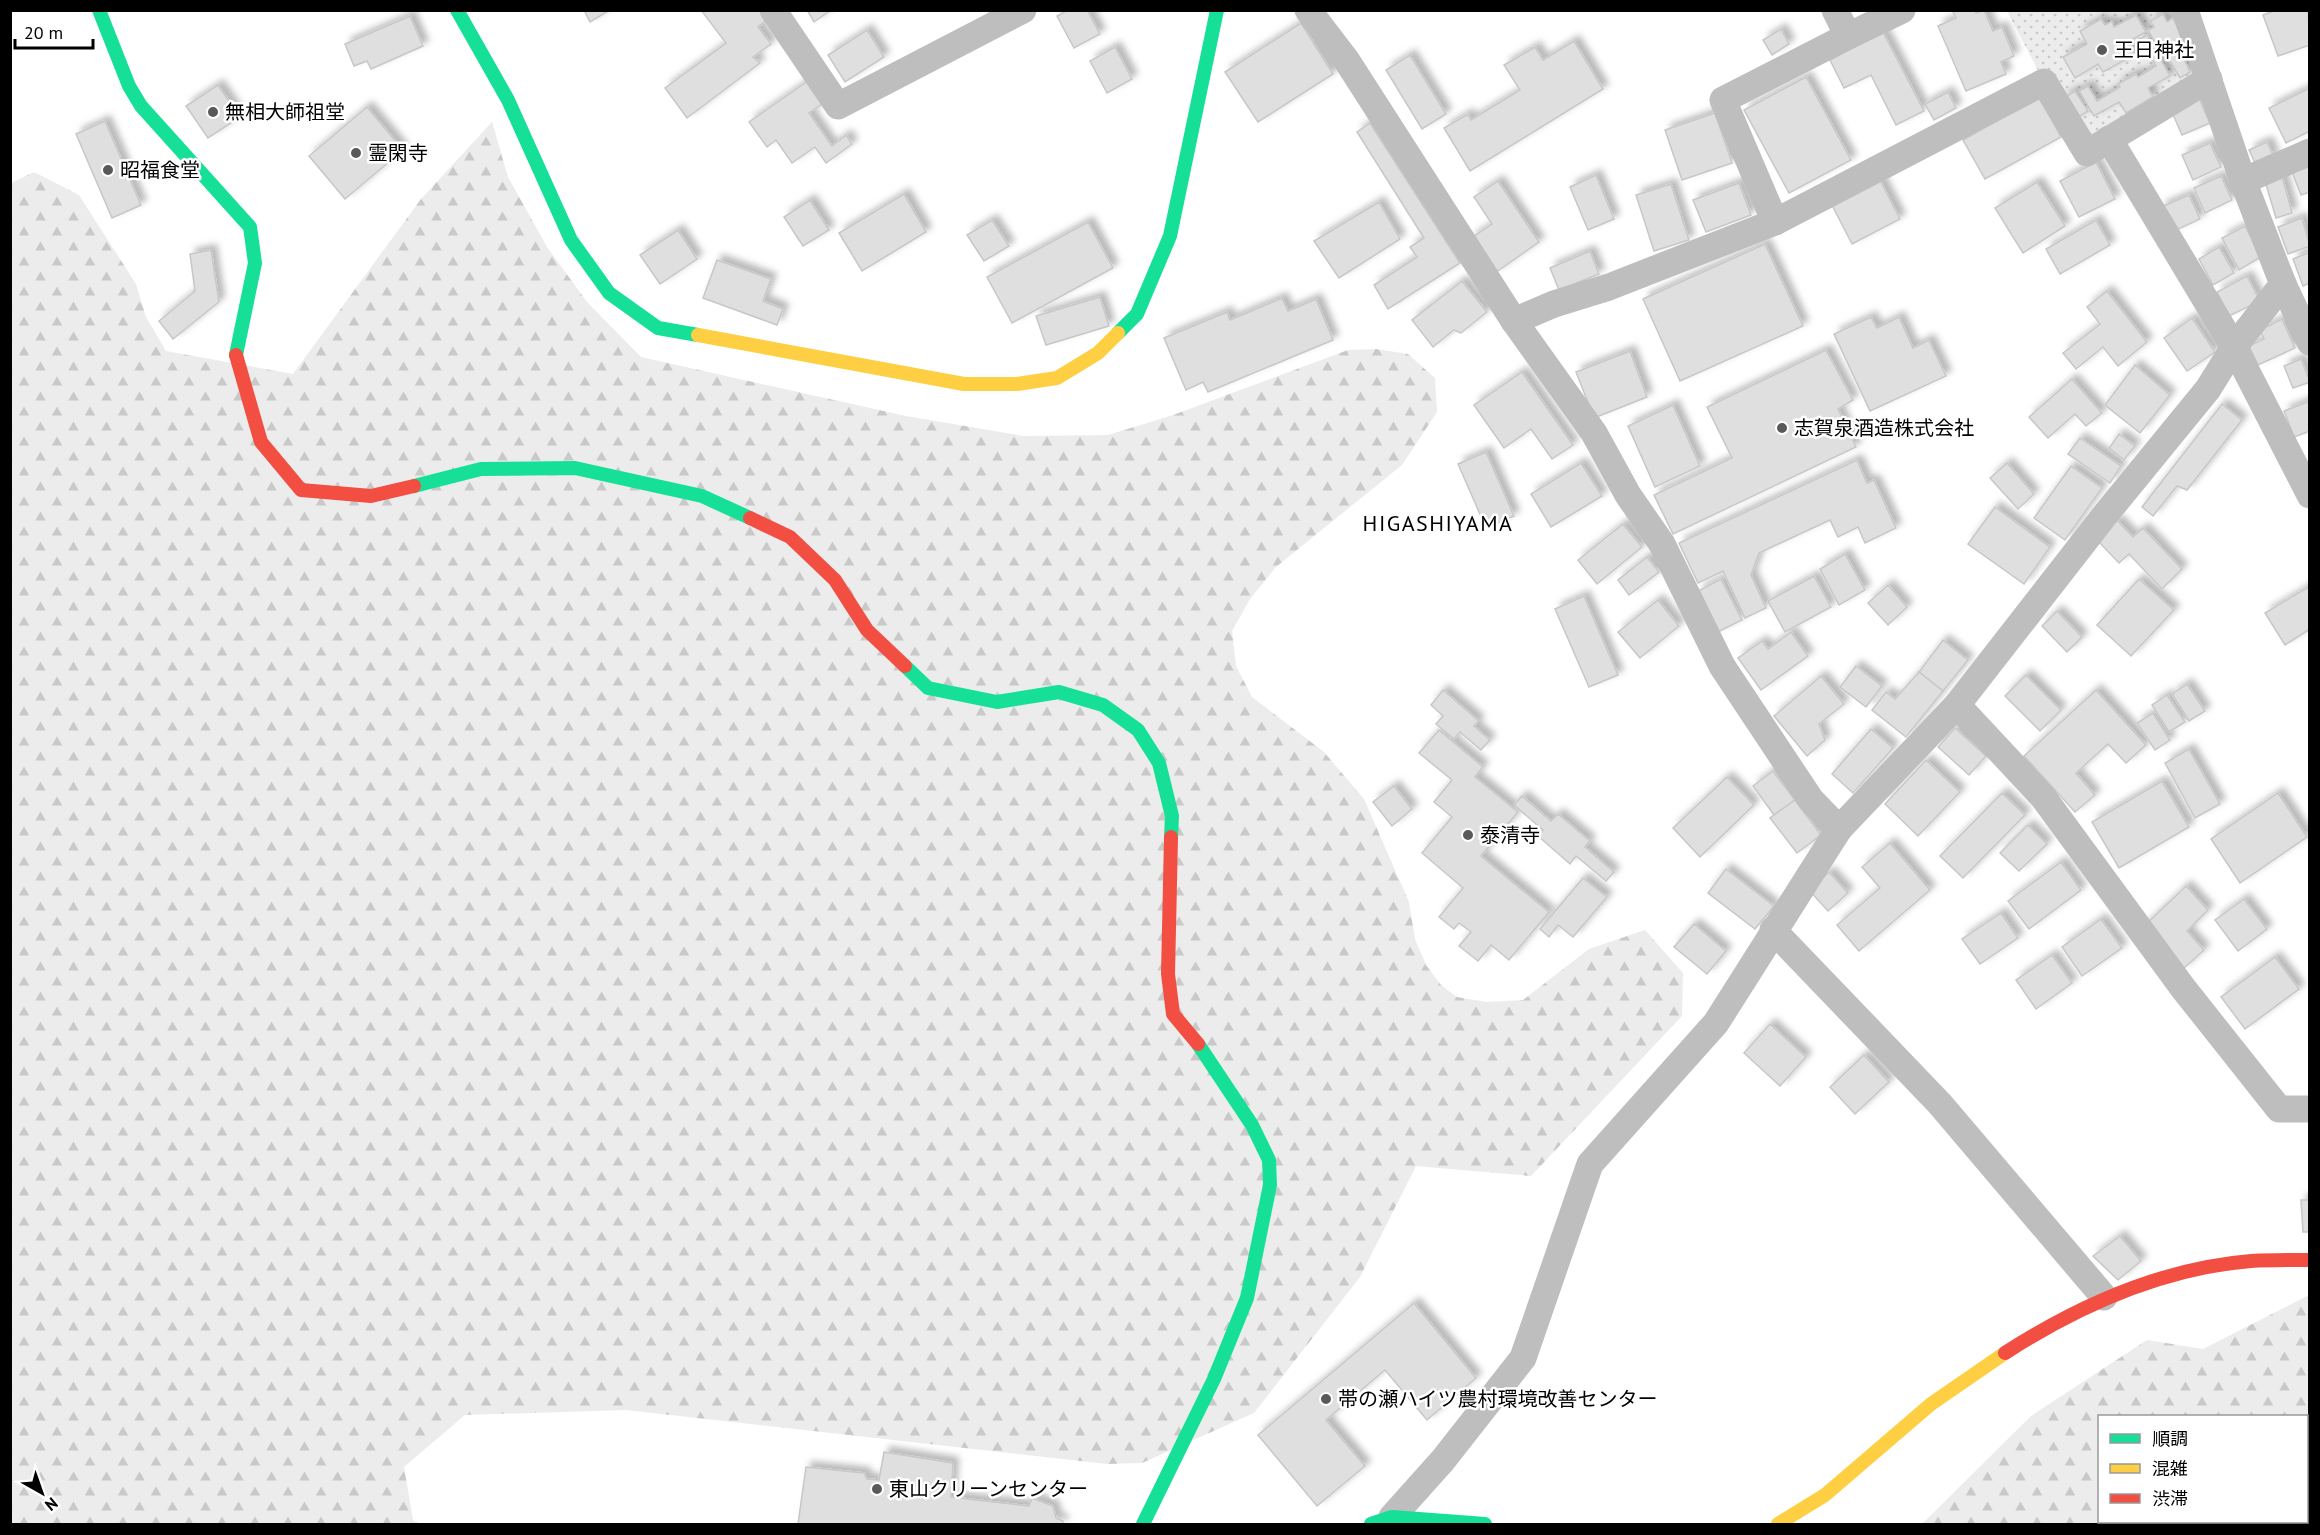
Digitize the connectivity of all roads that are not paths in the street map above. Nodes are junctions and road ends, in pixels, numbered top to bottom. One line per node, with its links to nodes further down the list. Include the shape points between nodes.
1 (99, 10): 28 (street, via 129,87 141,106 250,226 255,262 236,354 261,442 301,490 371,496 481,469 575,468 702,496 790,537 835,580 867,630 928,688 998,702 1059,692 1103,705 1138,730 1159,763 1172,816 1168,974 1173,1014 1191,1034 1252,1125 1269,1160 1270,1185 1247,1298 1214,1379)
2 (457, 10): 5 (street, via 508,100 571,240 609,293 658,328 964,384 1017,384 1057,378 1098,353 1137,314 1170,236)
3 (773, 10): 4 (street, via 838,106)
4 (1023, 10)
5 (1217, 10)
6 (1308, 10): 17 (street, via 1347,60)
7 (1835, 10): 10 (street)
8 (1902, 10): 10 (street)
9 (2185, 10): 11 (street)
10 (1848, 36): 15 (street, via 1723,100)
11 (2209, 79): 12 (street); 14 (street)
12 (2109, 139): 15 (street, via 2087,153 2044,82); 19 (street)
13 (2310, 152): 14 (street)
14 (2243, 181): 16 (street)
15 (1775, 222): 17 (street)
16 (2295, 298): 18 (street); 19 (street)
17 (1514, 321): 22 (street, via 1594,433 1662,544 1722,666 1811,800)
18 (2310, 342)
19 (2234, 347): 20 (street); 21 (street, via 2208,389)
20 (2310, 495)
21 (1957, 705): 22 (street); 24 (street, via 2043,797 2183,988 2279,1109)
22 (1839, 829): 23 (street)
23 (1773, 930): 26 (street, via 1940,1104); 27 (street, via 1716,1023 1590,1164 1523,1358 1443,1460)
24 (2310, 1108)
25 (2310, 1260): 26 (street, via 2203,1266)
26 (2104, 1297): 30 (street, via 1995,1356 1884,1441 1830,1491)
27 (1381, 1521): 29 (street)
28 (1143, 1524)
29 (1485, 1524)
30 (1778, 1524)

